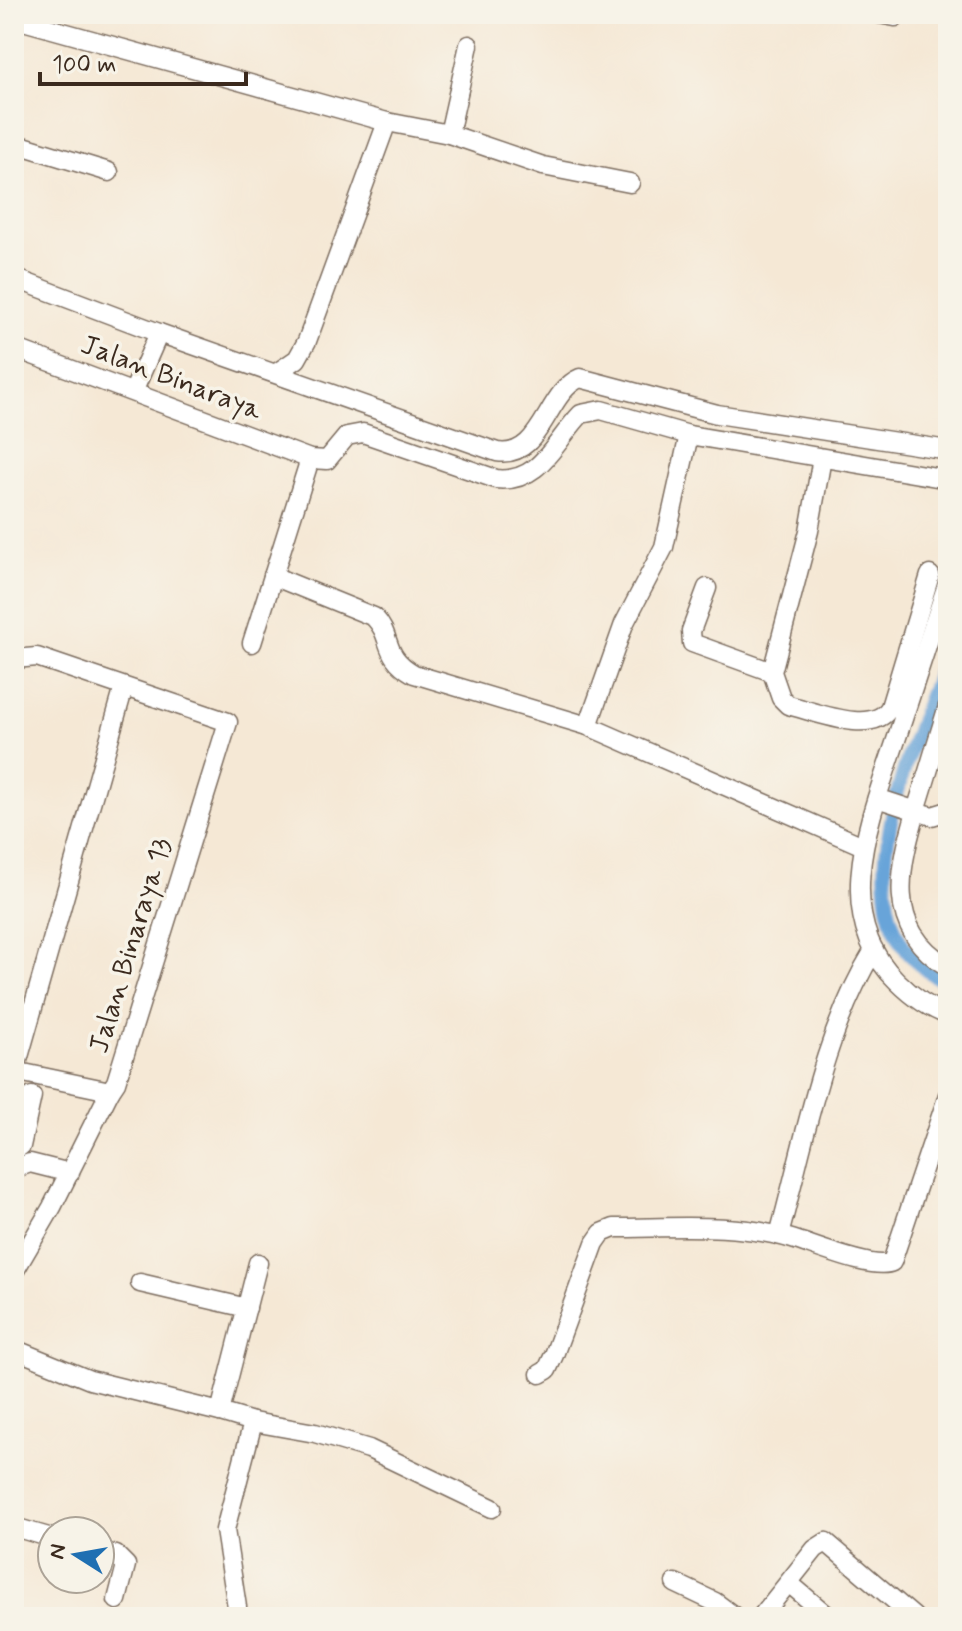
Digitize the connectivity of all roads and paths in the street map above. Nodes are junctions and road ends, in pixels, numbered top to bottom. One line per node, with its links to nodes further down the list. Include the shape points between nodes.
1 (16, 20): 3 (street)
2 (469, 45): 4 (street)
3 (387, 122): 4 (street); 11 (street, via 307,341 297,359)
4 (449, 134): 7 (street, via 523,161)
5 (14, 143): 6 (street)
6 (109, 172)
7 (630, 183)
8 (14, 278): 9 (street)
9 (159, 333): 11 (street); 12 (street)
10 (14, 348): 12 (street, Jalan Binaraya)
11 (278, 372): 14 (street, via 506,454 523,447 565,387 580,378 717,414)
12 (134, 390): 16 (street, Jalan Binaraya)
13 (689, 435): 15 (street); 16 (street, via 612,412 590,411 581,414 528,474 507,480 363,433 347,436 327,460); 26 (street, via 664,547 624,624)
14 (948, 450)
15 (822, 458): 17 (street); 23 (street)
16 (310, 459): 18 (street)
17 (948, 479)
18 (273, 576): 21 (street); 26 (street, via 374,617 390,653 414,674)
19 (939, 579): 23 (street, via 883,717 866,722 788,705); 27 (street)
20 (707, 588): 23 (street, via 691,631 692,643)
21 (252, 643)
22 (14, 659): 24 (street, via 37,657)
23 (772, 672)
24 (124, 687): 34 (street); 35 (street, Jalan Binaraya 13, via 228,722)
25 (948, 706): 28 (street)
26 (588, 726): 30 (street)
27 (880, 799): 28 (street); 30 (street)
28 (914, 810): 29 (street, via 932,816); 32 (street, via 901,868 905,917 915,940)
29 (948, 811)
30 (863, 846): 31 (street, via 859,898)
31 (874, 950): 33 (street, via 886,971 911,995); 40 (street, via 852,986 837,1027)
32 (948, 967)
33 (948, 1015)
34 (14, 1071): 35 (street, Jalan Binaraya 13)
35 (110, 1091): 39 (street)
36 (948, 1095): 40 (street, via 892,1262 875,1264)
37 (32, 1096): 38 (street)
38 (19, 1158): 39 (street)
39 (70, 1173): 42 (street)
40 (779, 1235): 46 (street, via 736,1228 614,1228 602,1233 554,1355)
41 (258, 1263): 44 (street)
42 (14, 1272)
43 (140, 1283): 44 (street)
44 (247, 1308): 47 (street)
45 (14, 1349): 47 (street, via 90,1380)
46 (540, 1374)
47 (220, 1412): 48 (street)
48 (253, 1422): 49 (street, via 369,1449); 56 (street, via 225,1530)
49 (492, 1508)
50 (14, 1527): 51 (street)
51 (36, 1533)
52 (116, 1555): 55 (street, via 126,1565)
53 (675, 1583): 57 (street)
54 (790, 1584): 58 (street); 59 (street); 60 (street, via 826,1542)
55 (117, 1600)
56 (237, 1607)
57 (735, 1617)
58 (761, 1617)
59 (829, 1617)
60 (914, 1617)

